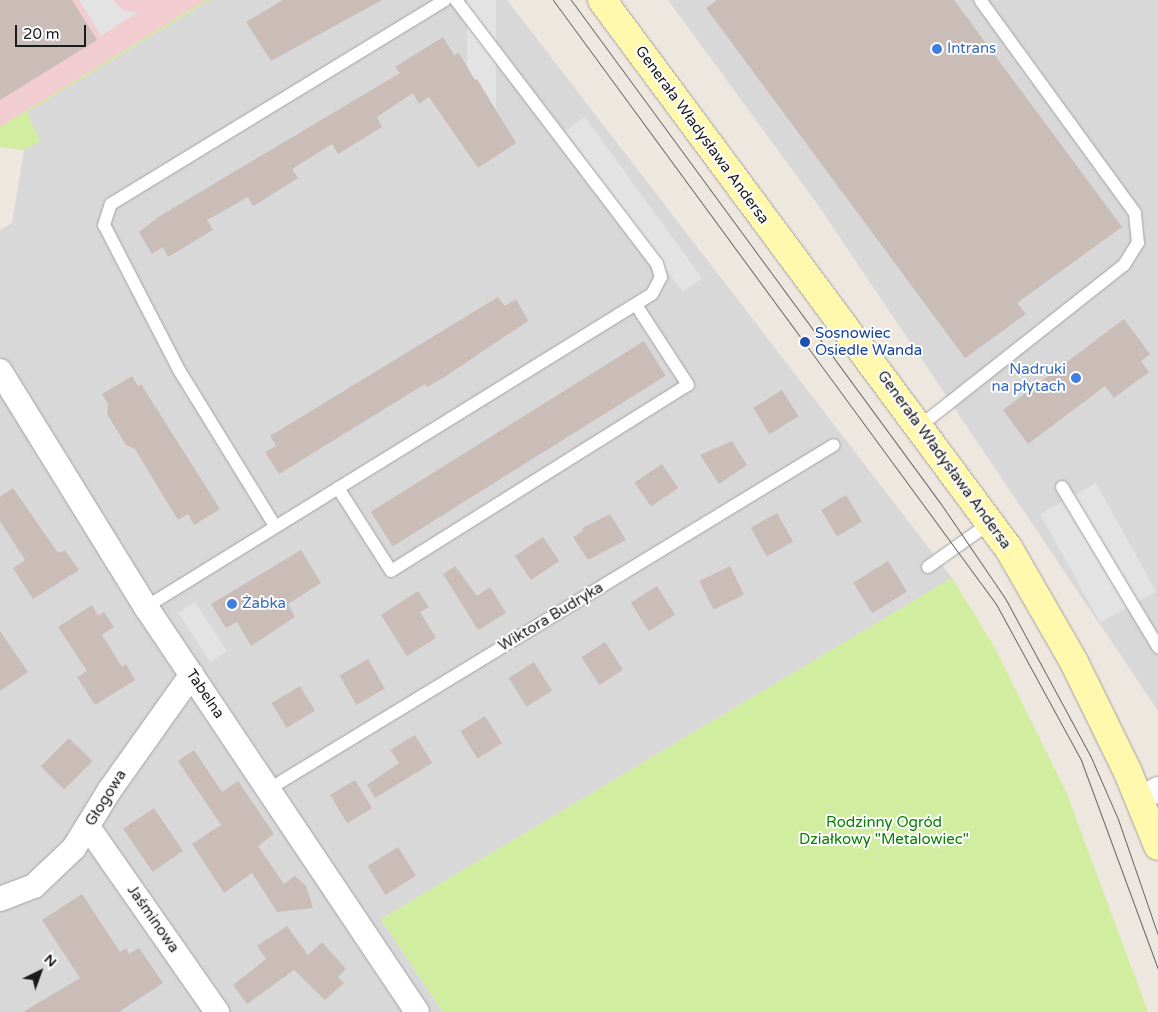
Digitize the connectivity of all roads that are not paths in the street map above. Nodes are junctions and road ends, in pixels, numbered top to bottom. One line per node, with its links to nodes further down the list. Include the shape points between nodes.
1 (445, 0): 12 (lane, via 110,204 104,225 179,370)
2 (456, 0): 5 (lane, via 657,264 661,277 652,294)
3 (602, 0): 7 (main road, Generała Władysława Andersa)
4 (980, 0): 7 (lane, via 1135,213 1138,243 1124,265)
5 (636, 305): 10 (lane); 10 (lane, via 688,385 391,571)
6 (0, 371): 14 (street, Tabelna)
7 (920, 426): 11 (main road, Generała Władysława Andersa)
8 (834, 445): 17 (lane, Wiktora Budryka)
9 (1062, 487): 15 (lane)
10 (338, 488): 12 (lane)
11 (990, 523): 13 (lane); 18 (main road, Generała Władysława Andersa)
12 (275, 526): 14 (lane)
13 (928, 567)
14 (146, 607): 16 (street, Tabelna)
15 (1158, 647)
16 (192, 674): 17 (street, Tabelna); 19 (street, Głogowa, via 109,791)
17 (269, 789): 23 (street, Tabelna)
18 (1149, 794): 20 (main road, Generała Władysława Andersa)
19 (88, 827): 21 (street, Głogowa, via 52,873 34,886); 22 (street, Jaśminowa)
20 (1158, 846)
21 (0, 899)
22 (217, 1012)
23 (417, 1012)

